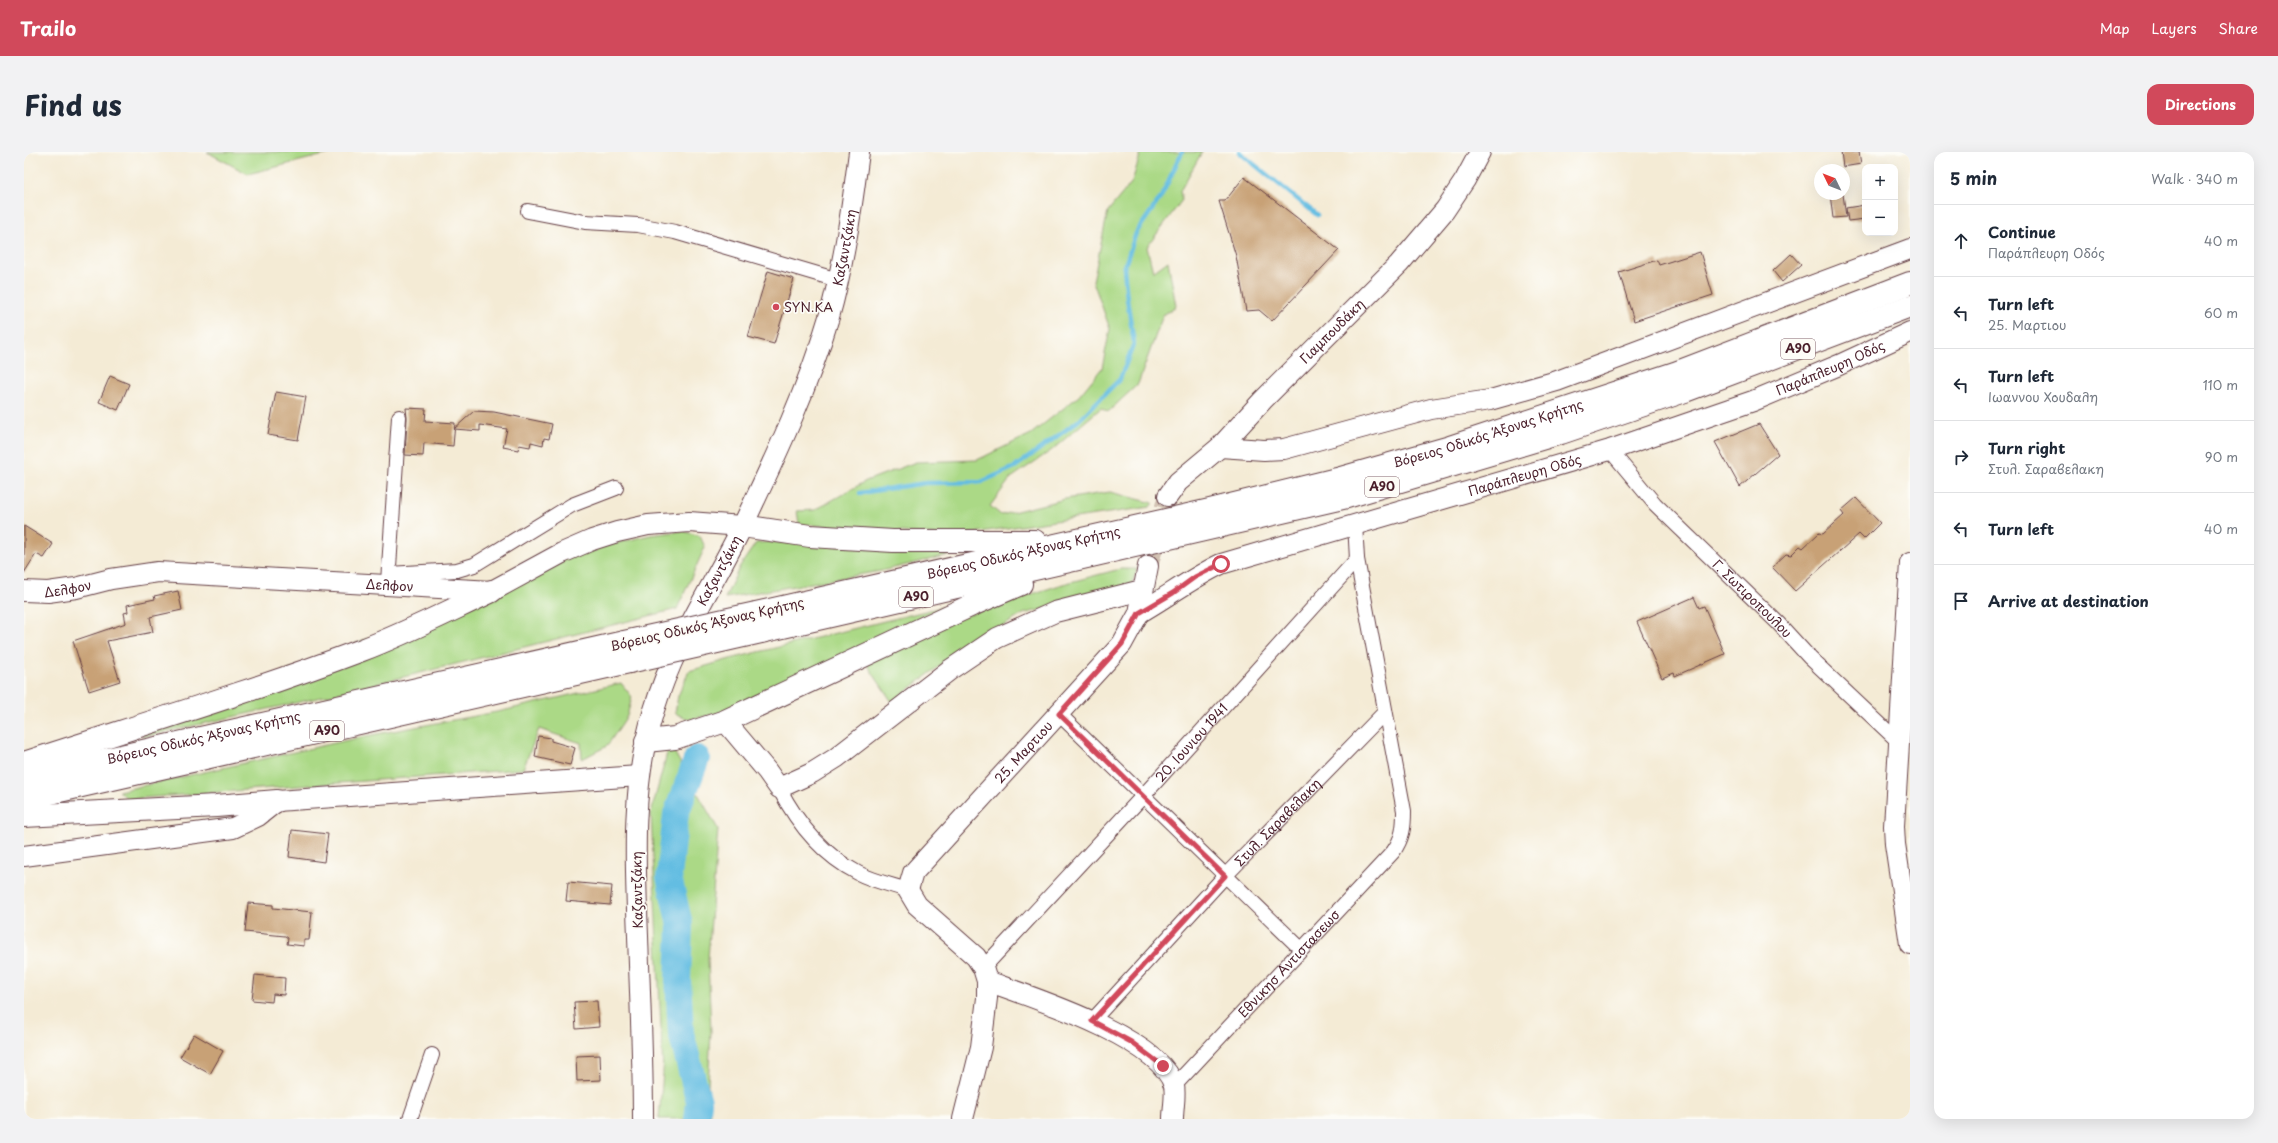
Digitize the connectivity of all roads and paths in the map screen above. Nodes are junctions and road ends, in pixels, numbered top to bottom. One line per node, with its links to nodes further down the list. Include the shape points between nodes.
1 (859, 152): 5 (main road, Καζαντζάκη)
2 (1480, 152): 10 (main road, Γιαμπουδάκη, via 1465,180 1427,234)
3 (528, 211): 5 (street, via 585,222 638,225 675,232)
4 (1910, 249): 10 (main road, via 1557,381 1490,400 1431,409 1284,449)
5 (838, 280): 15 (main road, Καζαντζάκη, via 798,408)
6 (1910, 282): 16 (highway, Βόρειος Οδικός Άξονας Κρήτης / Α90, via 1675,373 1458,444 1307,486)
7 (1910, 306): 18 (highway, Βόρειος Οδικός Άξονας Κρήτης / Α90, via 1685,391 1457,466 1347,497)
8 (1910, 332): 11 (main road, Παράπλευρη Οδός, via 1753,401)
9 (399, 417): 21 (street)
10 (1220, 447): 13 (main road, Γιαμπουδάκη, via 1178,482)
11 (1610, 450): 14 (main road, Παράπλευρη Οδός); 32 (street, Γ. Σωτιροπουλου, via 1655,504 1778,623 1810,658)
12 (616, 488): 21 (street, via 572,505 474,565 458,570)
13 (1168, 496)
14 (1355, 523): 17 (street); 25 (main road, Παράπλευρη Οδός, via 1221,564 1195,577)
15 (742, 526): 16 (highway, via 810,536 893,542); 22 (main road, via 689,522 648,525 617,532 562,553); 31 (main road, Καζαντζάκη, via 681,639 656,704)
16 (1063, 542): 26 (highway, Βόρειος Οδικός Άξονας Κρήτης / Α90)
17 (1357, 559): 28 (street); 37 (street, 20. Ιουνιου 1941)
18 (1072, 562): 26 (highway, Βόρειος Οδικός Άξονας Κρήτης / Α90); 30 (highway, via 972,605)
19 (1910, 563): 32 (main road)
20 (1148, 566): 23 (main road, 25. Μαρτιου)
21 (388, 579): 22 (main road, Δελφον); 24 (main road, Δελφον, via 158,572 48,592)
22 (492, 590): 33 (highway, via 364,650)
23 (1142, 590): 25 (main road, 25. Μαρτιου); 36 (main road, via 1056,612 996,638 951,669 836,758 812,773)
24 (24, 591)
25 (1139, 613): 29 (main road, 25. Μαρτιου, via 1122,644)
26 (758, 623): 27 (highway, Βόρειος Οδικός Άξονας Κρήτης / Α90, bridge)
27 (627, 652): 35 (highway, Βόρειος Οδικός Άξονας Κρήτης / Α90); 38 (highway, Βόρειος Οδικός Άξονας Κρήτης / Α90)
28 (1384, 713): 42 (street, Στυλ. Σαραβελακη); 45 (street, Εθνικησ Αντιστασεωσ, via 1404,811 1401,839 1393,852)
29 (1059, 714): 37 (street); 43 (main road, 25. Μαρτιου, via 913,873)
30 (725, 721): 31 (highway, via 675,738); 36 (main road)
31 (646, 741): 34 (main road, Καζαντζάκη)
32 (1900, 743): 44 (main road, via 1895,844)
33 (24, 763)
34 (639, 776): 39 (main road); 51 (main road, Καζαντζάκη, via 635,879)
35 (24, 778)
36 (779, 788): 43 (street, via 811,837 833,858 860,874)
37 (1143, 796): 42 (street); 46 (street, 20. Ιουνιου 1941)
38 (24, 799)
39 (277, 801): 40 (highway); 41 (main road, via 258,816 233,828)
40 (24, 816)
41 (24, 856)
42 (1225, 876): 45 (street); 47 (street, Στυλ. Σαραβελακη)
43 (908, 890): 46 (main road, via 917,905 976,957)
44 (1910, 944)
45 (1301, 949): 49 (street, Εθνικησ Αντιστασεωσ)
46 (985, 974): 47 (main road); 52 (main road, via 981,1046)
47 (1092, 1021): 49 (main road, via 1131,1042 1163,1066)
48 (432, 1054): 50 (street)
49 (1174, 1086): 53 (main road)
50 (410, 1119)
51 (643, 1119)
52 (963, 1119)
53 (1173, 1119)

